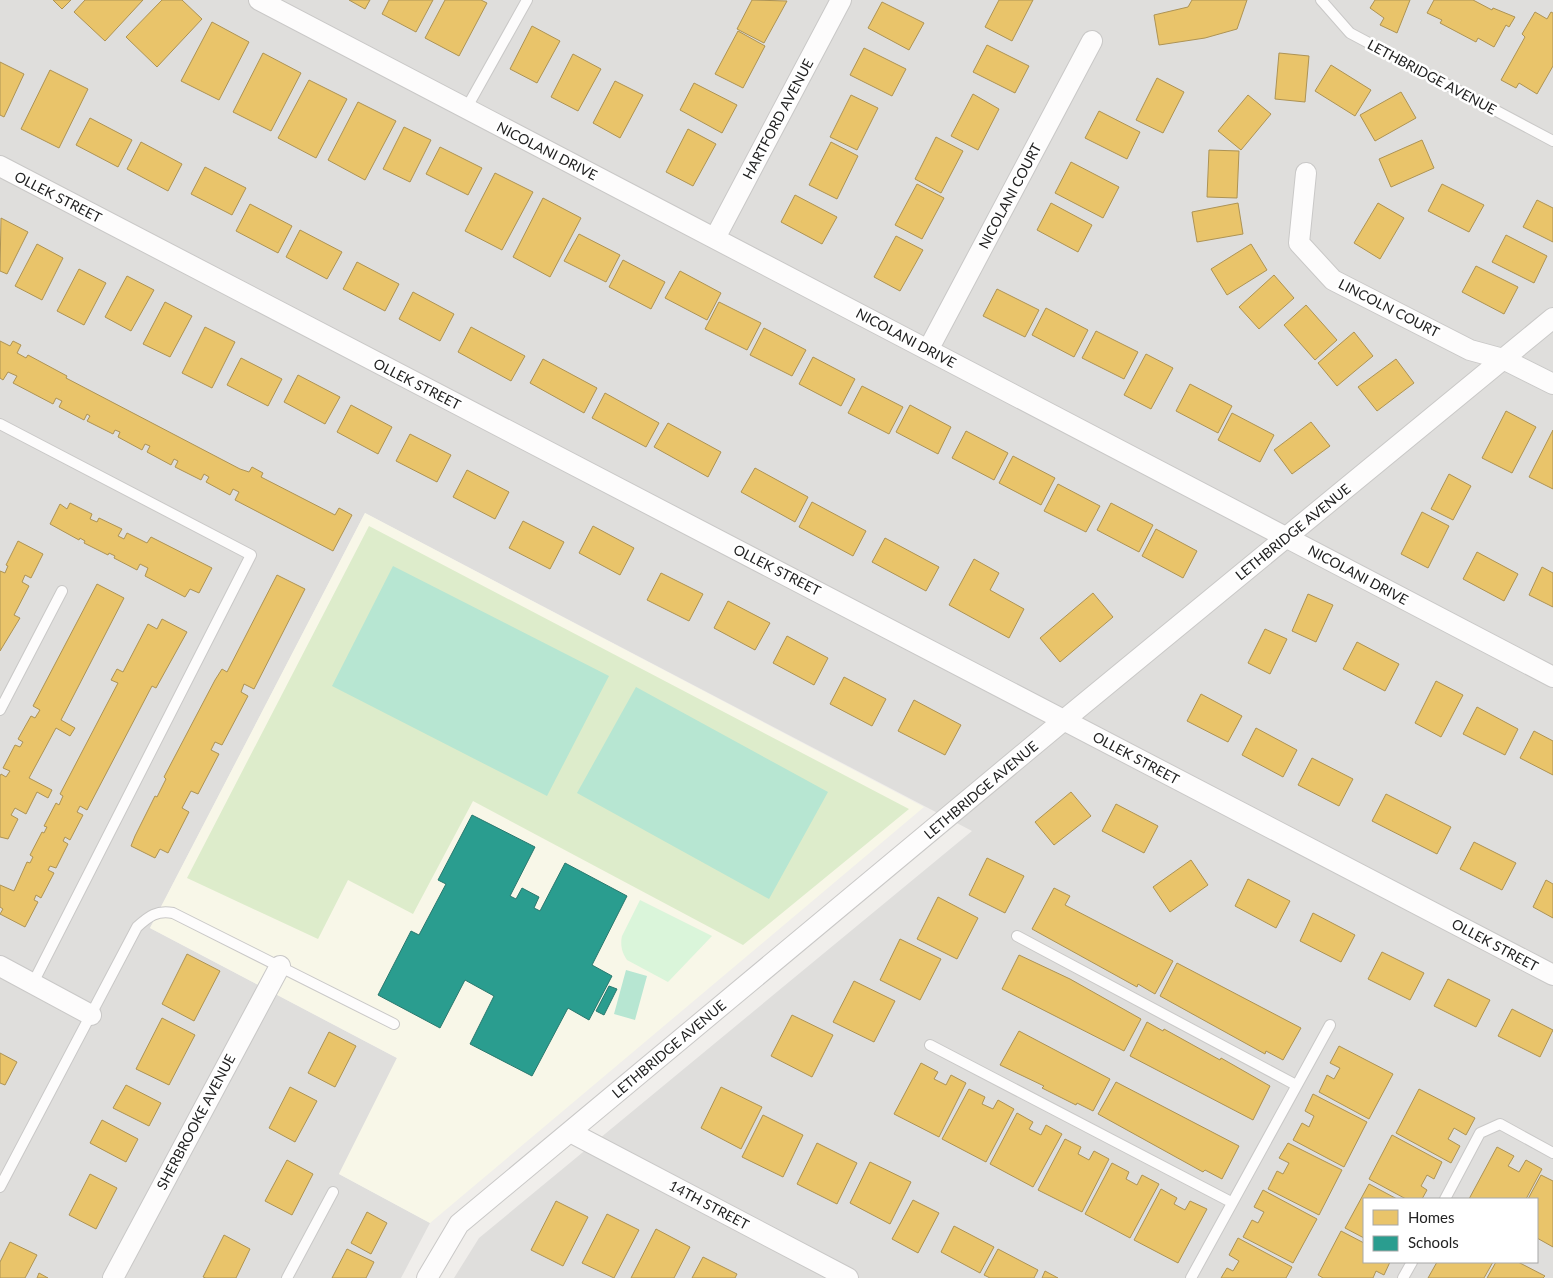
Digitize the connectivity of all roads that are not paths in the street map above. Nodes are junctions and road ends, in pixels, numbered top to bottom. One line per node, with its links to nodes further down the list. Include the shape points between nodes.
1 (259, 0): 6 (street, NICOLANI DRIVE)
2 (527, 0): 6 (lane)
3 (842, 0): 10 (street, HARTFORD AVENUE)
4 (1321, 0): 7 (lane, LETHBRIDGE AVENUE, via 1350,33)
5 (1092, 42): 12 (street, NICOLANI COURT)
6 (466, 109): 10 (street, NICOLANI DRIVE)
7 (1553, 141)
8 (0, 166): 20 (street, OLLEK STREET)
9 (1306, 174): 13 (street, LINCOLN COURT, via 1299,243 1333,280 1470,350)
10 (715, 238): 12 (street, NICOLANI DRIVE)
11 (1553, 318): 13 (street, LETHBRIDGE AVENUE)
12 (928, 350): 16 (street, NICOLANI DRIVE)
13 (1504, 359): 14 (street, LINCOLN COURT); 16 (street, LETHBRIDGE AVENUE)
14 (1553, 384)
15 (0, 424): 25 (lane, via 251,555)
16 (1286, 538): 18 (street, NICOLANI DRIVE); 20 (street, LETHBRIDGE AVENUE)
17 (62, 591): 19 (lane)
18 (1553, 678)
19 (0, 710)
20 (1064, 720): 24 (street, OLLEK STREET); 31 (street, LETHBRIDGE AVENUE)
21 (1018, 936): 30 (lane)
22 (0, 966): 25 (street)
23 (280, 966): 26 (lane, via 173,913 152,914 137,927); 27 (lane); 38 (street, SHERBROOKE AVENUE)
24 (1553, 975)
25 (33, 983): 26 (street)
26 (91, 1015): 33 (lane)
27 (394, 1024)
28 (1330, 1025): 30 (lane)
29 (930, 1045): 36 (lane)
30 (1296, 1085): 36 (lane)
31 (570, 1132): 40 (street, LETHBRIDGE AVENUE, via 459,1224); 41 (street, 14TH STREET)
32 (1553, 1153): 35 (lane, via 1500,1124 1480,1133)
33 (0, 1187)
34 (333, 1192): 39 (lane)
35 (1446, 1198)
36 (1231, 1202): 42 (lane)
37 (1411, 1263): 43 (lane)
38 (113, 1278)
39 (287, 1278)
40 (427, 1278)
41 (848, 1278)
42 (1190, 1278)
43 (1403, 1278)

